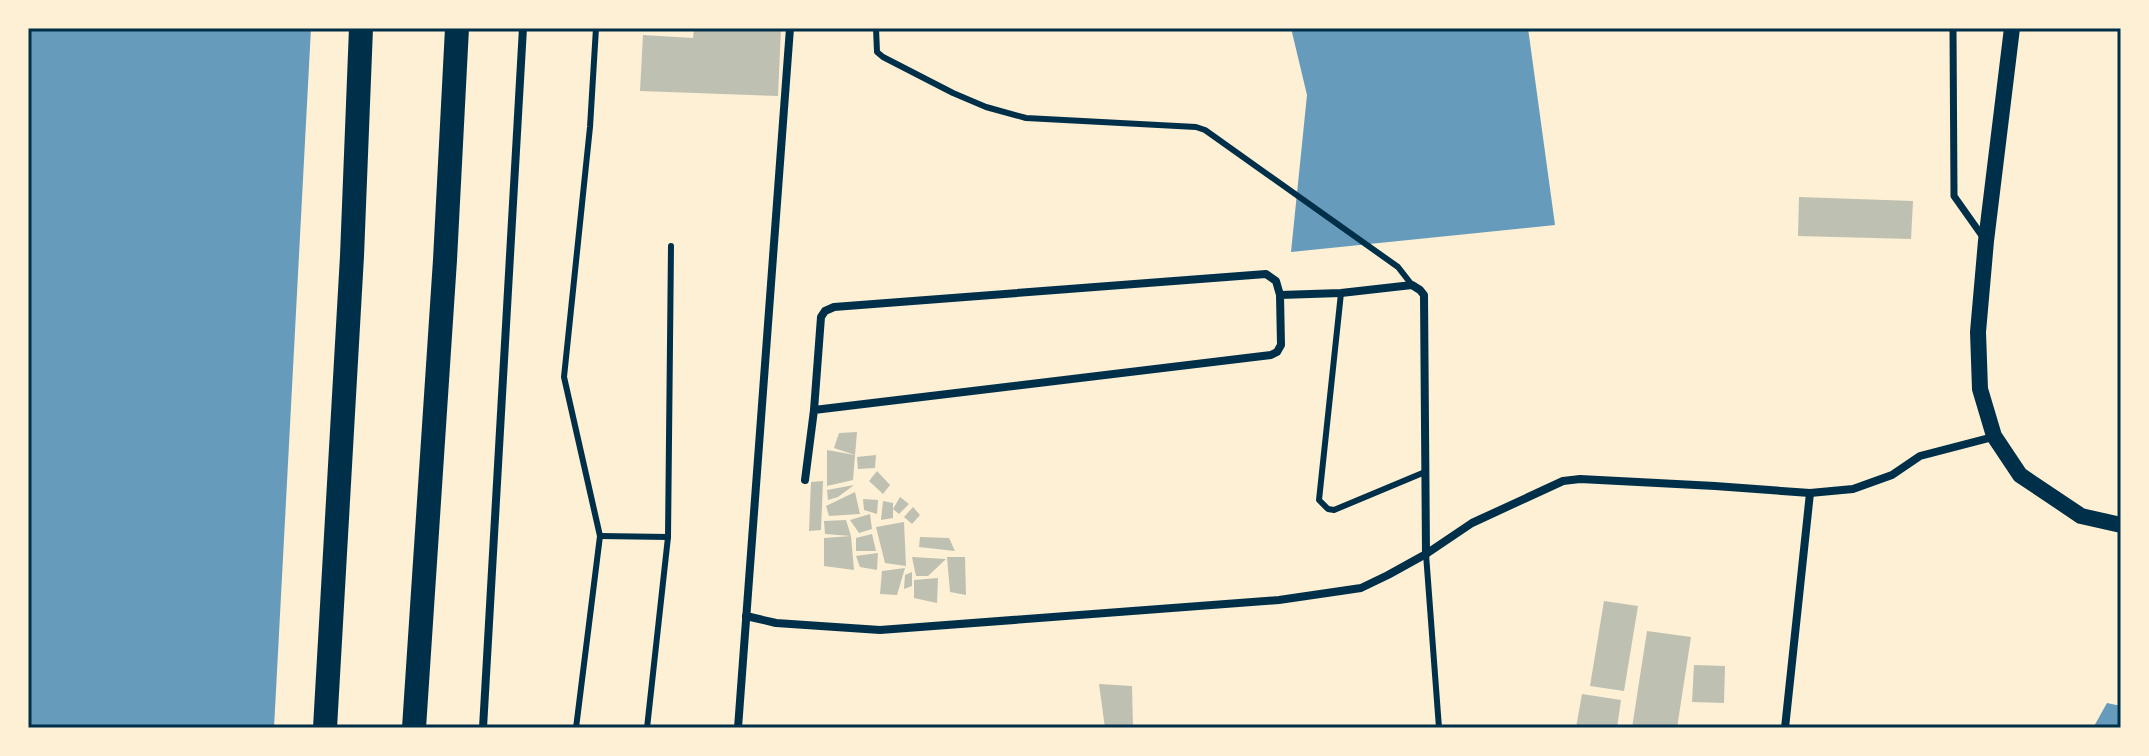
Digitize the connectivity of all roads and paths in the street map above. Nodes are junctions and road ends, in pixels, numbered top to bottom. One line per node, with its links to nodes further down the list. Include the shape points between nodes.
1 (361, 28): 24 (highway)
2 (457, 28): 25 (highway)
3 (523, 28): 26 (street)
4 (596, 28): 20 (lane, via 564,377)
5 (790, 28): 23 (street)
6 (876, 28): 11 (lane, via 877,52 883,57 986,107 1026,118 1205,130 1398,267)
7 (1953, 28): 9 (street, via 1954,196)
8 (2012, 28): 9 (main road)
9 (1986, 241): 15 (main road, via 1978,332 1980,389)
10 (671, 246): 21 (lane)
11 (1412, 285): 12 (street); 16 (street, via 1424,295)
12 (1341, 293): 13 (street); 16 (lane, via 1319,500 1334,510)
13 (1280, 295): 14 (street, via 1281,345 1271,355); 14 (street, via 1276,281 1266,274 834,307 821,317)
14 (814, 410): 17 (street)
15 (1994, 436): 18 (street, via 1920,456 1892,475 1853,489); 19 (main road, via 2020,475 2081,516)
16 (1425, 472): 22 (street)
17 (805, 480)
18 (1810, 493): 22 (street, via 1563,481 1472,523); 31 (street)
19 (2121, 525)
20 (600, 536): 21 (lane); 27 (lane)
21 (668, 537): 28 (lane)
22 (1426, 554): 23 (street, via 1361,588 1279,600 880,630); 30 (lane)
23 (746, 616): 29 (street)
24 (325, 728)
25 (414, 728)
26 (483, 728)
27 (576, 728)
28 (647, 728)
29 (738, 728)
30 (1439, 728)
31 (1785, 728)

